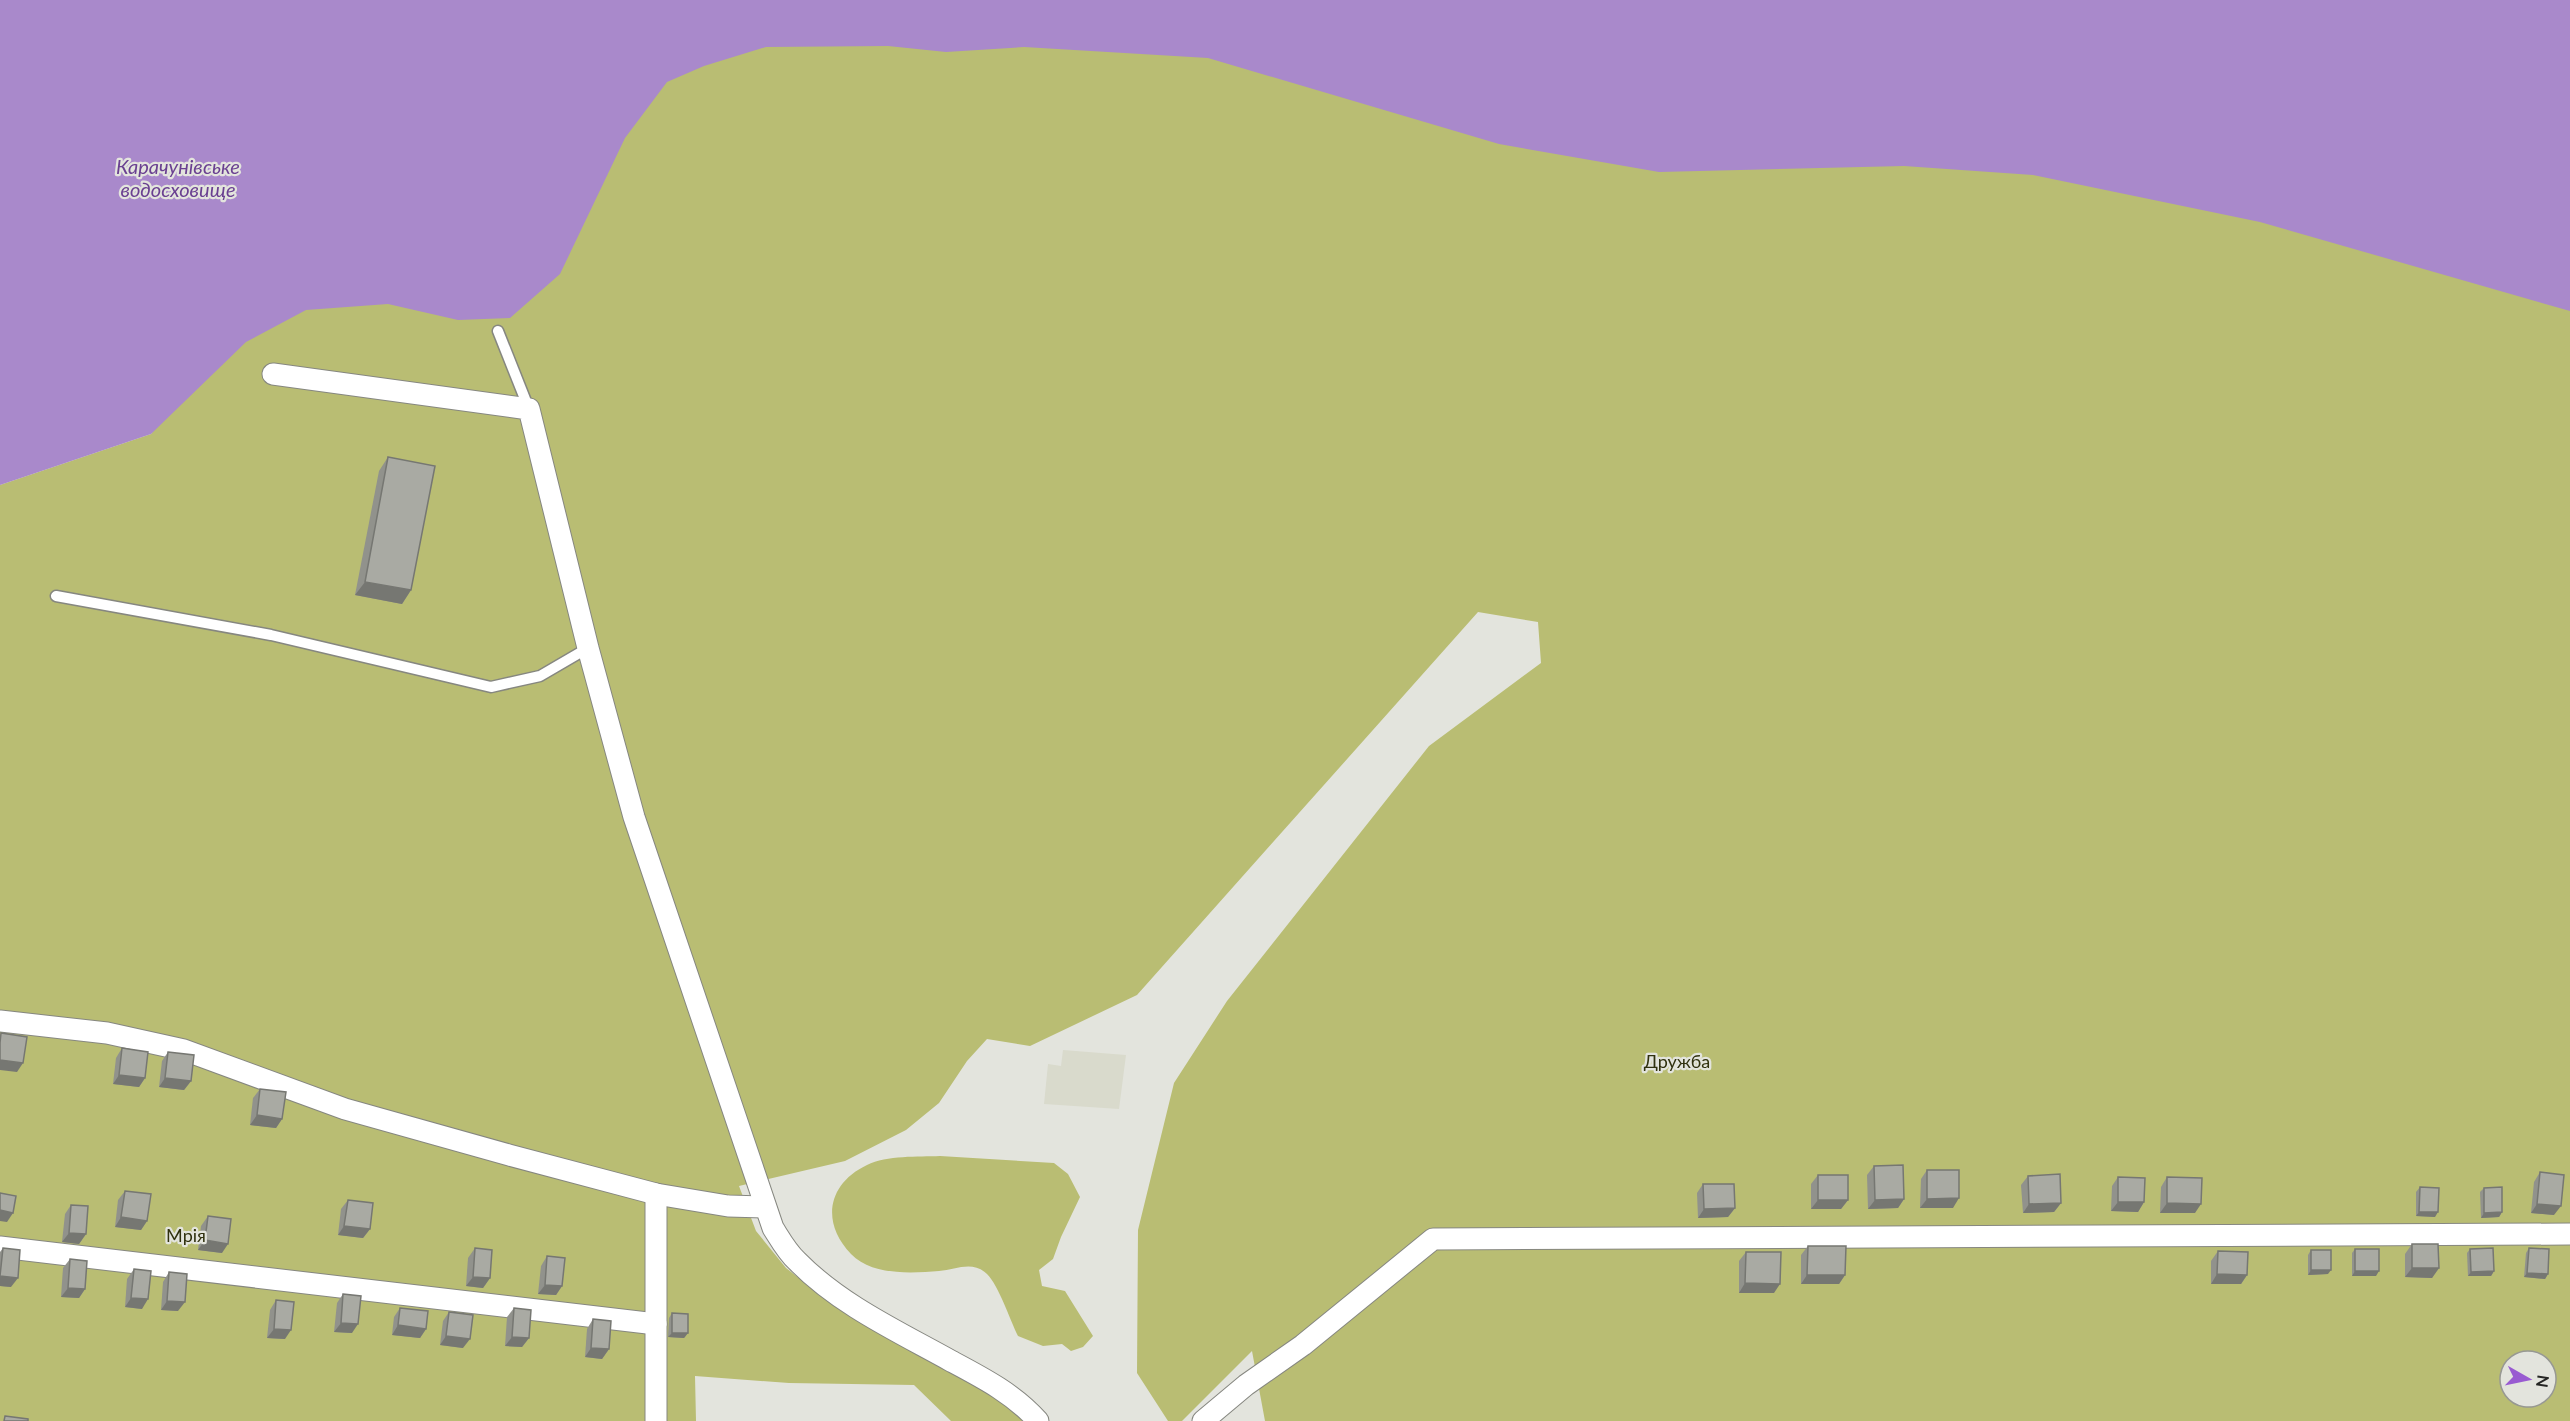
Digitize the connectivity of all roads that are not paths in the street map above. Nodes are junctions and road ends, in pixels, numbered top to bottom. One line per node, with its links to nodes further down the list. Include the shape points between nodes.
1 (498, 330): 3 (lane)
2 (273, 374): 3 (street)
3 (529, 410): 5 (street)
4 (56, 596): 5 (lane, via 271,635 491,687 540,676)
5 (588, 648): 8 (street, via 634,817)
6 (0, 1021): 7 (street, via 107,1033 184,1050 345,1109)
7 (656, 1194): 8 (street, via 728,1206); 11 (street)
8 (764, 1207): 13 (street, via 772,1228 796,1260 828,1289 874,1319 995,1385 1026,1407)
9 (2570, 1234): 14 (street, via 1433,1239)
10 (0, 1247): 11 (street)
11 (656, 1324): 12 (street)
12 (656, 1421)
13 (1038, 1421)
14 (1203, 1421)

